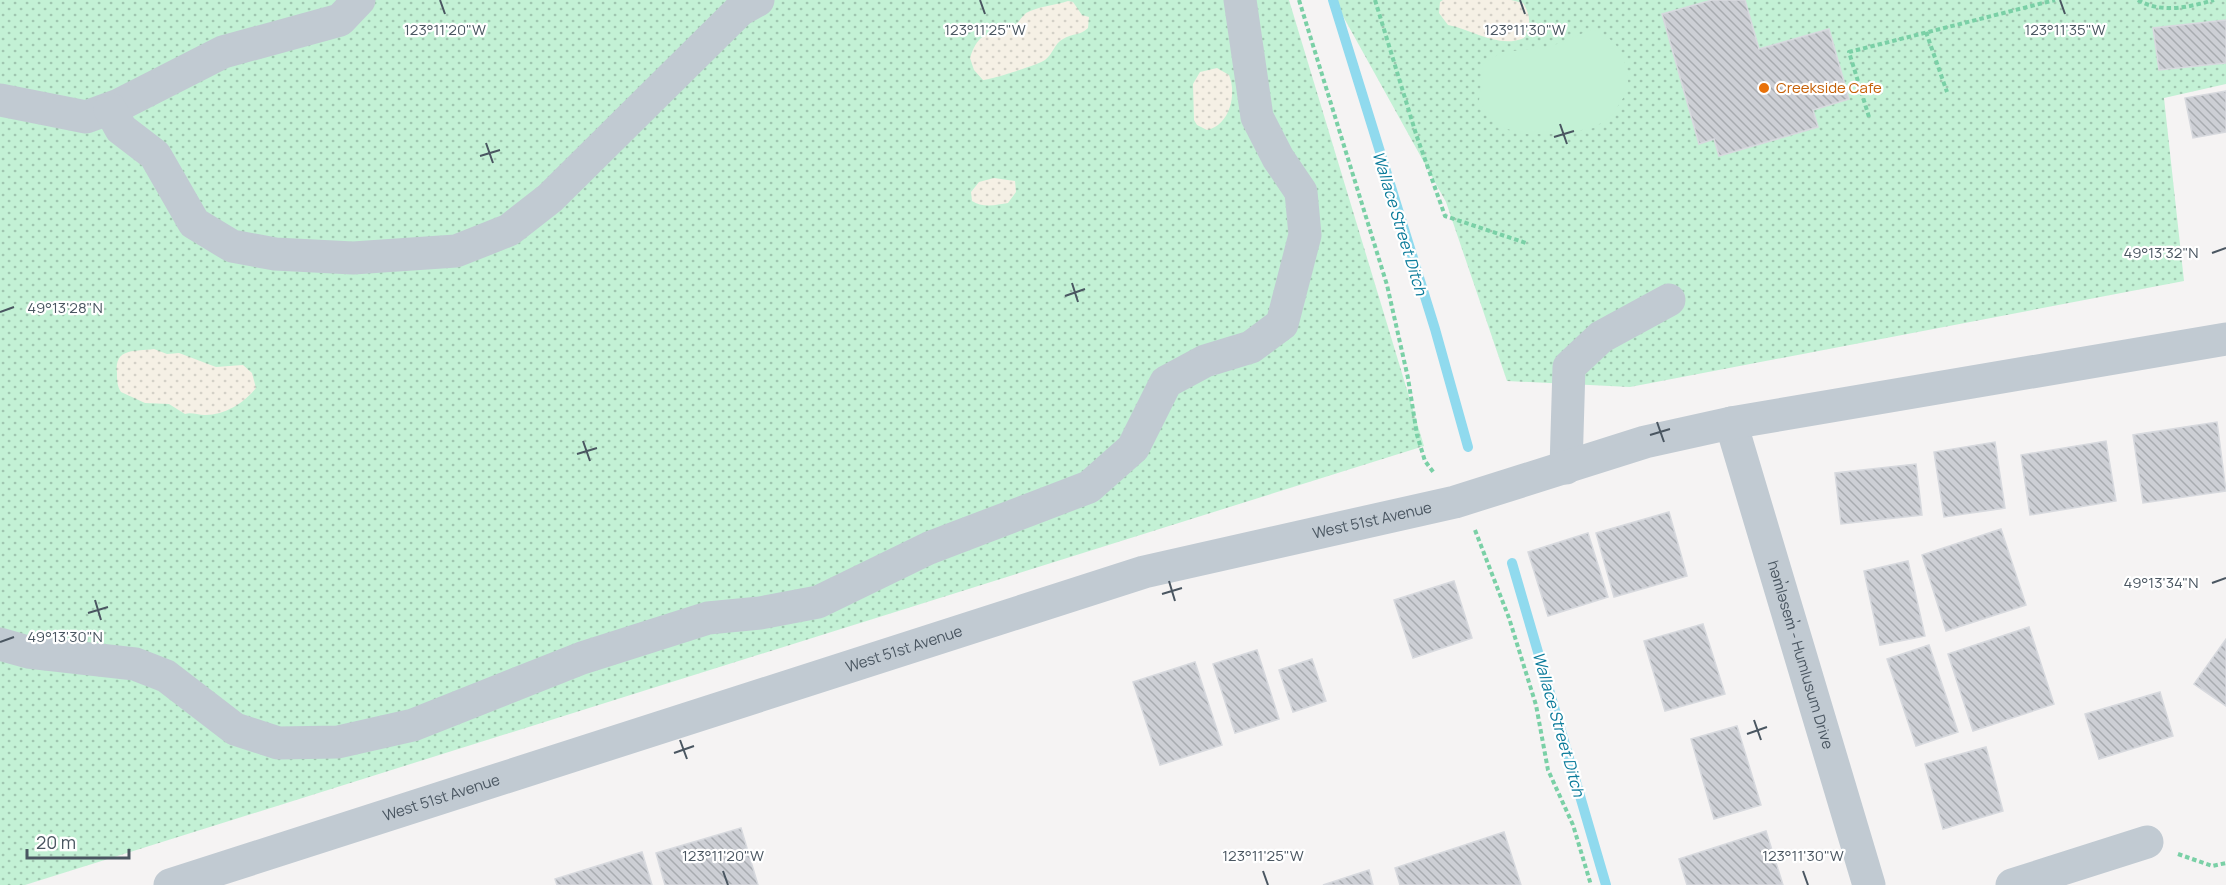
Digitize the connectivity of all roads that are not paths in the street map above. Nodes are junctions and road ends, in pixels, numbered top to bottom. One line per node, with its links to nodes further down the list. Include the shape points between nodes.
1 (359, 0): 5 (street, via 340,20 223,52)
2 (758, 0): 5 (street, via 740,10 550,198 509,230 456,251 353,258 275,254 232,246 194,223 155,155 122,129)
3 (1240, 0): 10 (street, via 1257,117 1301,192 1305,236 1282,324 1251,347 1205,361 1166,382 1133,447 1089,487 929,548 818,602 708,618 582,658 413,725 338,742 278,743 235,729 166,676 135,664 28,652)
4 (0, 100): 5 (street, via 86,117)
5 (110, 109)
6 (1669, 300): 9 (street, via 1601,337 1569,367)
7 (2226, 339): 8 (street, West 51st Avenue)
8 (1731, 423): 9 (street, West 51st Avenue, via 1645,442); 13 (street, həm̓ləsem̓ - Humlusum Drive)
9 (1566, 468): 12 (street, West 51st Avenue, via 1455,502 1144,572)
10 (0, 644)
11 (2147, 842): 14 (street)
12 (170, 885)
13 (1869, 885)
14 (2012, 885)

